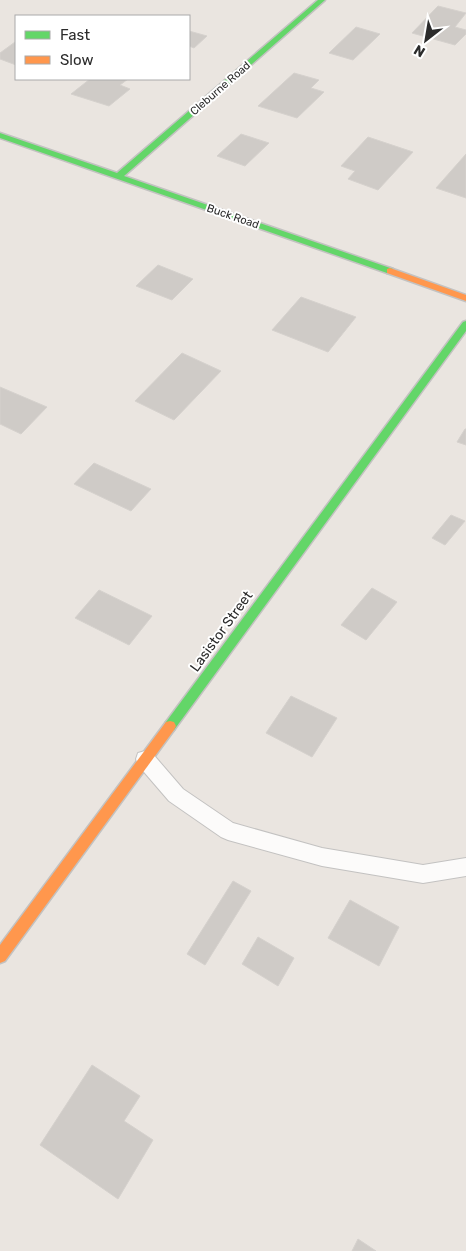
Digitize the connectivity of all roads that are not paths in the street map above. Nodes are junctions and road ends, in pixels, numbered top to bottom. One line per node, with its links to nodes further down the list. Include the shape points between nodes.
1 (315, 2): 3 (street, Cleburne Road)
2 (0, 135): 3 (street, Buck Road)
3 (119, 176): 4 (street, Buck Road)
4 (466, 298)
5 (466, 324): 6 (street, Lasistor Street)
6 (145, 759): 7 (lane, via 176,795 228,831 322,857 423,874); 8 (street, Lasistor Street)
7 (466, 866)
8 (0, 956)

